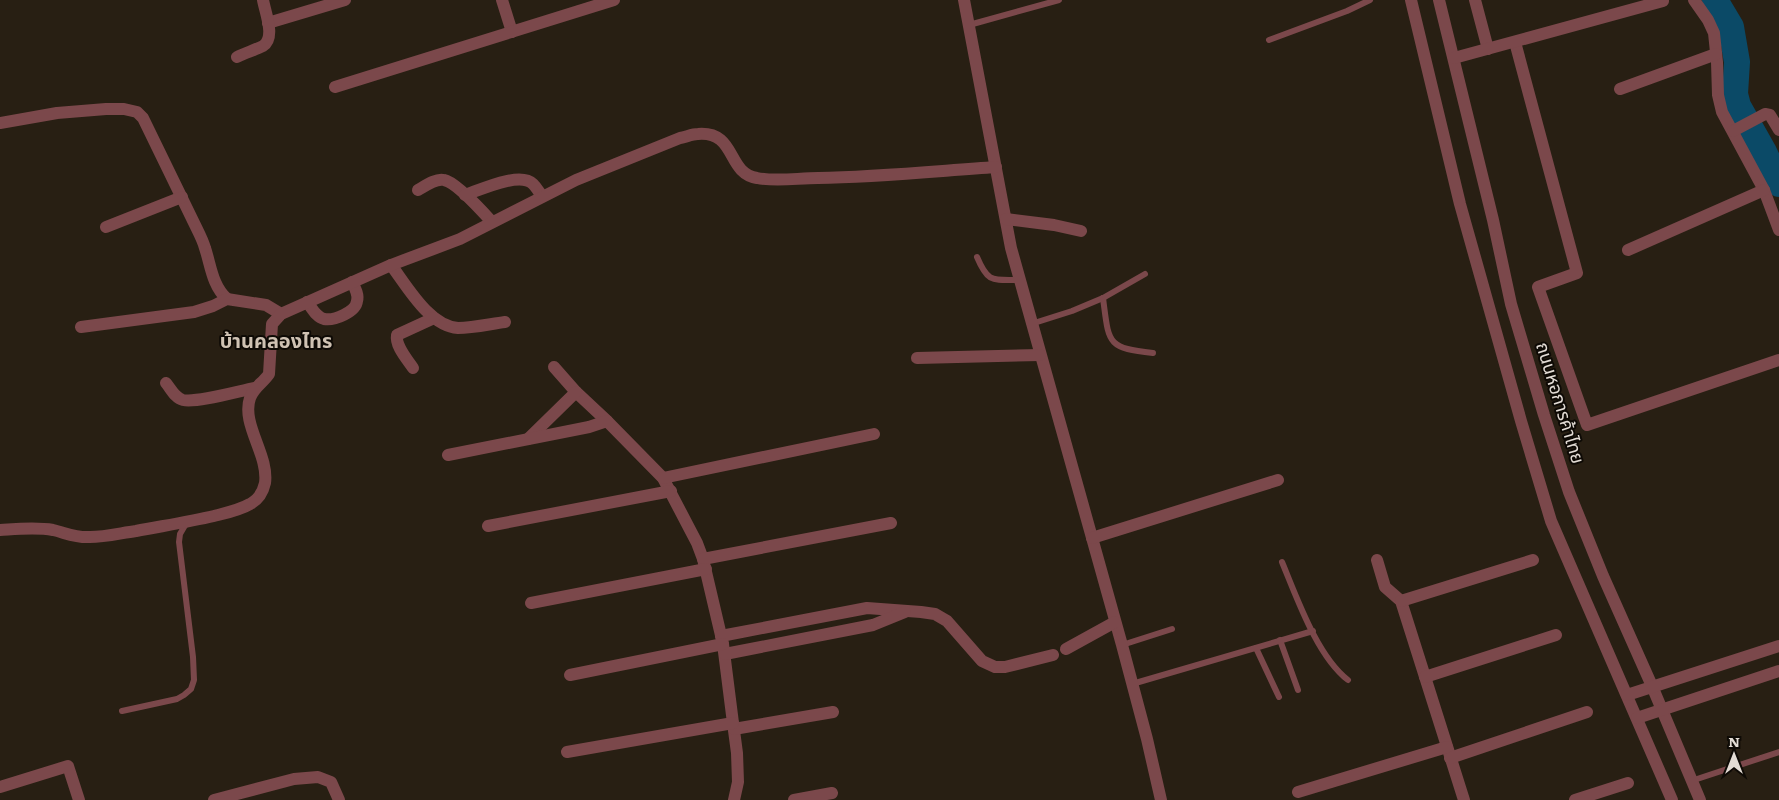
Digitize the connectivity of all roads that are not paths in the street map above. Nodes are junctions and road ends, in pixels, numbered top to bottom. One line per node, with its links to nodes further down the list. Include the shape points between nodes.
1 (262, 0): 13 (street)
2 (345, 0): 13 (street)
3 (502, 0): 15 (street)
4 (614, 0): 15 (street)
5 (964, 0): 14 (street)
6 (1059, 0): 14 (lane)
7 (1370, 0): 16 (lane)
8 (1411, 0): 100 (street, via 1460,204 1520,421 1549,512)
9 (1438, 0): 21 (street, ถนนหอการค้าไทย)
10 (1475, 0): 18 (street)
11 (1694, 0): 19 (street, via 1714,33)
12 (1663, 1): 17 (street)
13 (268, 23): 20 (street, via 268,41)
14 (969, 25): 27 (street)
15 (512, 32): 22 (street)
16 (1269, 40)
17 (1515, 42): 18 (street); 55 (street, via 1577,273 1538,287 1587,425)
18 (1488, 49): 21 (street)
19 (1716, 54): 23 (street); 25 (street, via 1722,112)
20 (237, 56)
21 (1454, 58): 98 (street, ถนนหอการค้าไทย, via 1511,304 1544,415 1569,492)
22 (335, 87)
23 (1620, 89)
24 (0, 123): 32 (street, via 106,109 137,112 143,118)
25 (1742, 125): 26 (street, via 1765,114 1770,115); 29 (street)
26 (1779, 130)
27 (996, 167): 31 (street, via 853,177 755,178 740,170 722,139 711,134 698,134 654,148); 33 (street)
28 (418, 190): 30 (street, via 444,180)
29 (1764, 190): 36 (street); 38 (street)
30 (465, 195): 31 (street, via 519,179 533,184); 34 (street)
31 (542, 196): 34 (street)
32 (182, 198): 35 (street); 45 (street, via 205,247 219,292)
33 (1006, 220): 37 (street); 42 (street)
34 (492, 222): 40 (street, via 460,239)
35 (106, 227)
36 (1779, 230)
37 (1081, 231)
38 (1628, 250)
39 (977, 257): 42 (lane, via 983,272 989,277)
40 (392, 265): 43 (street); 48 (street)
41 (1144, 274): 44 (lane)
42 (1019, 280): 50 (street)
43 (352, 282): 46 (street); 46 (street, via 358,302 336,318 318,316)
44 (1103, 298): 50 (lane, via 1072,312); 52 (lane, via 1110,338 1126,350)
45 (227, 299): 47 (street, via 266,305); 51 (street, via 194,312)
46 (307, 302): 47 (street)
47 (281, 314): 59 (street, via 272,324 269,374)
48 (434, 318): 49 (street, via 447,326 459,328); 57 (street, via 397,335 398,346)
49 (505, 322)
50 (1031, 324): 53 (street)
51 (81, 327)
52 (1153, 353)
53 (1040, 355): 54 (street); 72 (street)
54 (917, 358)
55 (1779, 360)
56 (554, 367): 60 (street)
57 (413, 368)
58 (166, 383): 59 (street, via 183,400)
59 (255, 388): 68 (street, via 248,408 265,472 260,496 251,504 231,512)
60 (576, 392): 61 (street); 63 (street)
61 (607, 421): 63 (street); 65 (street)
62 (874, 434): 65 (street)
63 (528, 439): 64 (street)
64 (448, 456)
65 (664, 478): 67 (street)
66 (1278, 480): 72 (street)
67 (671, 491): 70 (street); 76 (street)
68 (187, 522): 71 (street, via 92,537 74,537 42,529); 103 (lane, via 178,542 193,657 191,689 177,699)
69 (891, 523): 76 (street)
70 (488, 526)
71 (0, 530)
72 (1092, 538): 81 (street)
73 (1377, 560): 77 (street, via 1385,587)
74 (1533, 560): 77 (street)
75 (1282, 562): 83 (lane)
76 (704, 564): 78 (street); 87 (street)
77 (1401, 601): 95 (street)
78 (531, 603)
79 (905, 612): 80 (street, via 867,608); 84 (street, via 873,625); 92 (street, via 935,614 947,622 982,661 995,667)
80 (824, 616): 84 (street); 87 (street)
81 (1115, 622): 88 (street); 91 (street)
82 (1172, 629): 88 (lane)
83 (1313, 631): 86 (lane); 96 (lane, via 1337,671)
84 (828, 634): 87 (street)
85 (1556, 635): 95 (street)
86 (1280, 640): 89 (lane); 99 (lane)
87 (723, 645): 94 (street); 107 (street)
88 (1122, 645): 97 (street)
89 (1256, 648): 97 (lane); 101 (lane)
90 (1774, 648): 93 (street); 98 (street)
91 (1066, 649)
92 (1053, 655)
93 (1778, 671): 102 (street)
94 (570, 675)
95 (1425, 676): 110 (street)
96 (1348, 680)
97 (1132, 684): 121 (street)
98 (1652, 686): 100 (street); 102 (street, ถนนหอการค้าไทย)
99 (1298, 690)
100 (1627, 694): 106 (street)
101 (1279, 697)
102 (1661, 709): 106 (street); 111 (street, ถนนหอการค้าไทย)
103 (122, 711)
104 (833, 712): 107 (street)
105 (1587, 712): 110 (street)
106 (1637, 718): 124 (street)
107 (734, 726): 108 (street); 119 (street, via 738,782)
108 (567, 752)
109 (1779, 752): 111 (lane)
110 (1449, 753): 114 (street); 122 (street)
111 (1691, 781): 125 (street, ถนนหอการค้าไทย)
112 (1628, 783): 123 (street)
113 (0, 787): 116 (street, via 68,766)
114 (1298, 792)
115 (832, 793): 120 (street)
116 (79, 800)
117 (214, 800): 118 (street, via 294,779 318,777 331,782)
118 (339, 800)
119 (734, 800)
120 (794, 800)
121 (1161, 800)
122 (1464, 800)
123 (1575, 800)
124 (1672, 800)
125 (1700, 800)

